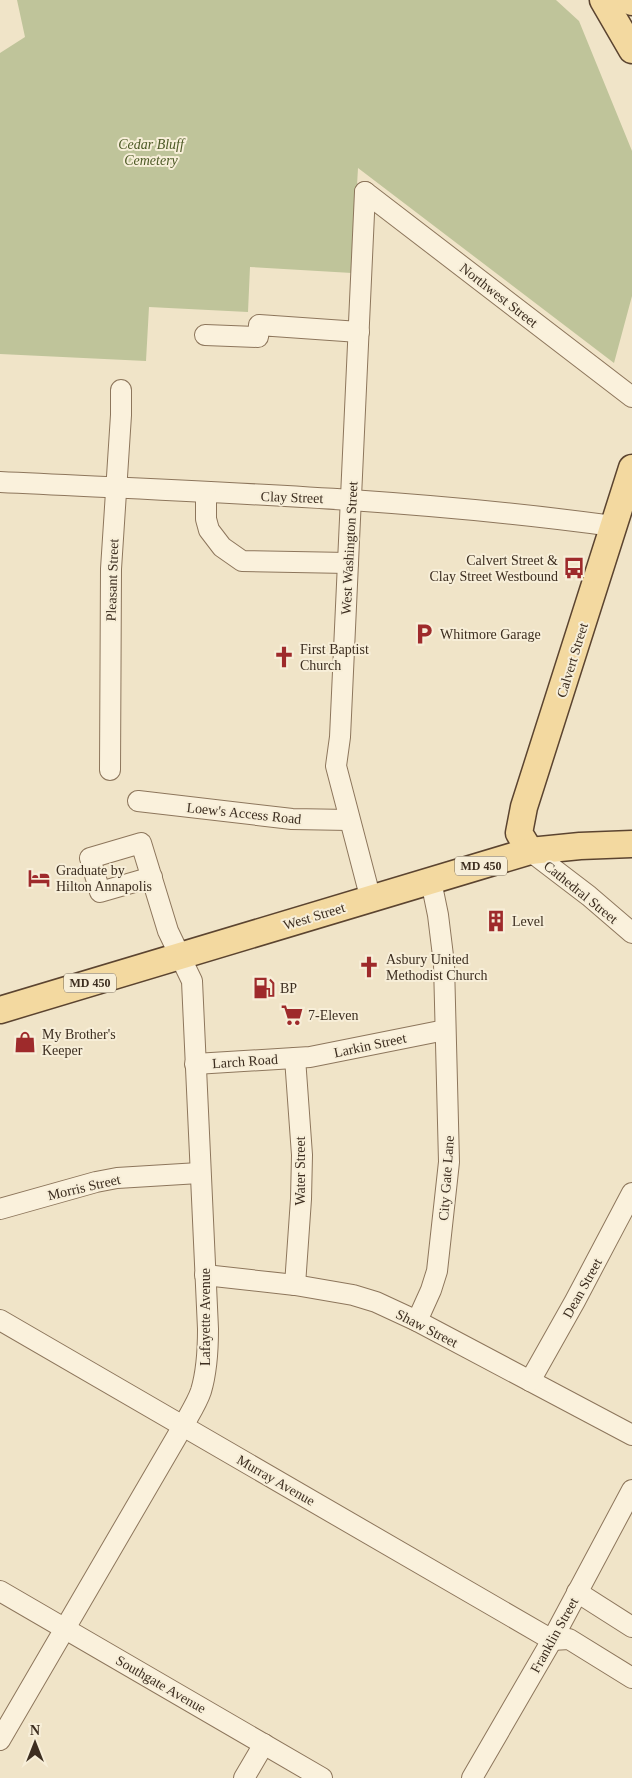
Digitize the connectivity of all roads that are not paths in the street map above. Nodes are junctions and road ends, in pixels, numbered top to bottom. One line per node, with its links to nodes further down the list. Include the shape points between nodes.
1 (603, 0): 2 (main road)
2 (632, 50)
3 (365, 192): 4 (street, West Washington Street); 7 (street, Northwest Street)
4 (359, 332): 5 (street, via 259,326 258,337); 12 (street, West Washington Street)
5 (205, 334)
6 (121, 390): 10 (street, Pleasant Street)
7 (632, 397)
8 (632, 468): 13 (main road, Calvert Street)
9 (0, 482): 10 (street, Clay Street)
10 (117, 488): 11 (street, Clay Street); 15 (street, Pleasant Street, via 111,569)
11 (206, 493): 12 (street, Clay Street); 14 (street, via 209,530 222,547 242,561)
12 (351, 500): 13 (street, Clay Street); 14 (street, West Washington Street)
13 (613, 526): 19 (main road, Calvert Street, via 522,816 519,833)
14 (348, 564): 17 (street, West Washington Street, via 336,766)
15 (110, 770)
16 (138, 801): 17 (street, Loew's Access Road, via 292,819)
17 (349, 820): 22 (street, West Washington Street)
18 (632, 844): 19 (main road, West Street / MD 450)
19 (530, 851): 21 (main road, West Street / MD 450); 23 (street, Cathedral Street)
20 (152, 877): 24 (street, Lafayette Avenue)
21 (431, 881): 22 (main road, West Street / MD 450); 26 (street, City Gate Lane, via 444,964)
22 (371, 900): 24 (main road, West Street / MD 450)
23 (632, 933)
24 (179, 956): 25 (main road, West Street / MD 450); 28 (street, Lafayette Avenue, via 192,981)
25 (0, 1010)
26 (445, 1030): 27 (street, Larkin Street); 35 (street, City Gate Lane, via 450,1143 448,1172 437,1271)
27 (295, 1058): 28 (street, Larch Road); 33 (street, Water Street, via 302,1155)
28 (195, 1064): 29 (street, Lafayette Avenue)
29 (199, 1173): 31 (street, Morris Street, via 117,1178); 32 (street, Lafayette Avenue)
30 (632, 1193): 36 (street, Dean Street)
31 (0, 1209)
32 (205, 1275): 33 (street, Shaw Street); 37 (street, Lafayette Avenue, via 208,1353 201,1392)
33 (295, 1285): 35 (street, Shaw Street, via 353,1295)
34 (0, 1320): 37 (street, Murray Avenue)
35 (417, 1321): 36 (street, Shaw Street)
36 (530, 1381): 38 (street, Shaw Street)
37 (183, 1426): 42 (street, Lafayette Avenue); 44 (street, Murray Avenue)
38 (632, 1435)
39 (632, 1490): 41 (street, Franklin Street)
40 (0, 1591): 42 (street, Southgate Avenue)
41 (577, 1592): 43 (street); 44 (street, Franklin Street)
42 (65, 1628): 46 (street, Lafayette Avenue); 47 (street, Southgate Avenue)
43 (632, 1628)
44 (552, 1640): 45 (street, via 569,1638); 50 (street, Franklin Street)
45 (632, 1678)
46 (0, 1740)
47 (264, 1744): 48 (street); 49 (street, Southgate Avenue)
48 (244, 1778)
49 (322, 1778)
50 (472, 1778)

